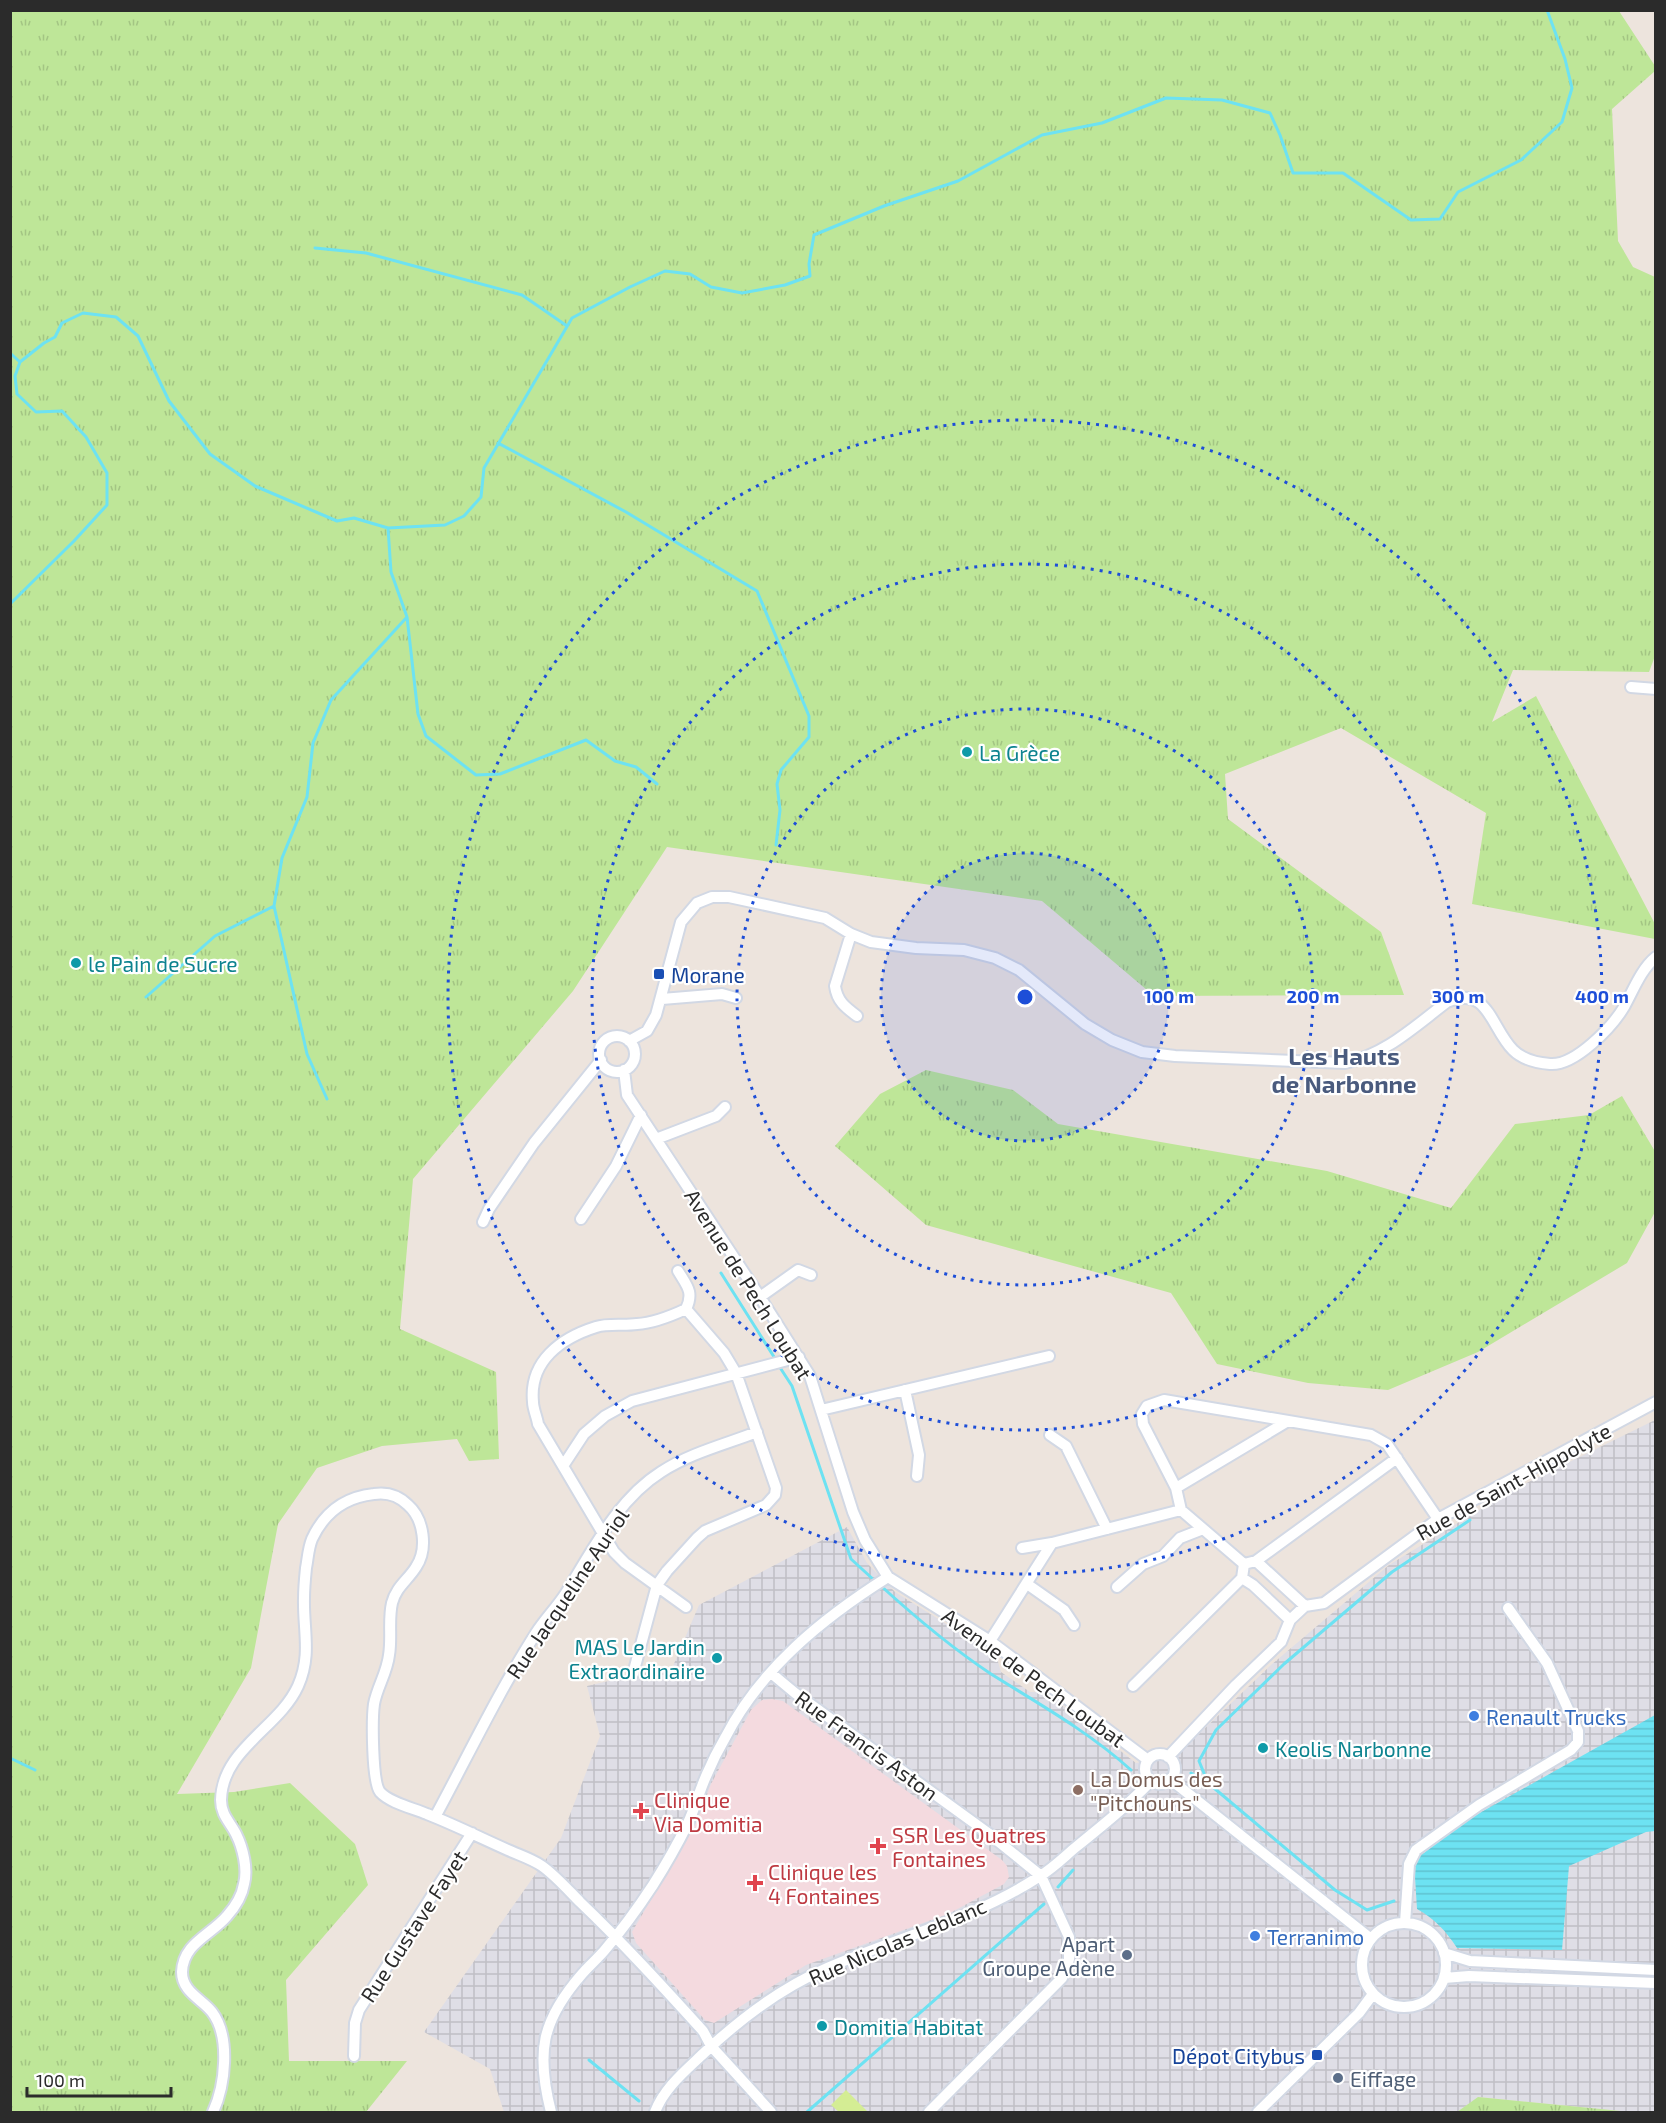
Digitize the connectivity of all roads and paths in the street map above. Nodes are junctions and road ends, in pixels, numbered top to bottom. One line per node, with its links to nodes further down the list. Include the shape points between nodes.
1 (1632, 687): 2 (street)
2 (1656, 689)
3 (851, 934): 4 (street, via 889,946 964,950 995,958 1019,970 1085,1024 1142,1052 1345,1063 1370,1057 1447,1002 1465,997 1476,1000 1486,1010 1512,1049 1527,1059 1564,1063 1584,1050 1623,1010); 6 (street, via 825,918 729,897 712,897 697,903 681,922); 7 (street, via 835,986 841,1003)
4 (1656, 957)
5 (736, 998): 6 (street, via 722,994)
6 (662, 999): 8 (street, via 647,1031)
7 (857, 1016)
8 (629, 1041): 9 (street, via 615,1036 605,1041 600,1050); 10 (street, via 635,1057)
9 (601, 1060): 10 (street, via 607,1069); 15 (street, via 534,1143)
10 (624, 1070): 12 (street, Avenue de Pech Loubat, via 627,1095)
11 (725, 1107): 13 (street, via 716,1116)
12 (641, 1116): 13 (street, Avenue de Pech Loubat); 14 (street, via 616,1167)
13 (656, 1139): 18 (street, Avenue de Pech Loubat)
14 (581, 1219)
15 (483, 1222)
16 (678, 1271): 19 (street, via 690,1292)
17 (810, 1275): 18 (street, via 798,1270)
18 (760, 1297): 21 (street, Avenue de Pech Loubat)
19 (686, 1309): 22 (street); 30 (street, via 640,1324 598,1327 552,1349 536,1371 532,1401 538,1424)
20 (1049, 1356): 23 (street)
21 (799, 1358): 22 (street); 25 (street, Avenue de Pech Loubat, via 810,1376)
22 (736, 1373): 27 (street); 30 (street, via 632,1401 604,1416 584,1434)
23 (905, 1390): 25 (street); 31 (street, via 919,1455)
24 (1656, 1402): 34 (street, Rue de Saint-Hippolyte)
25 (821, 1410): 43 (street, Avenue de Pech Loubat, via 853,1512)
26 (1288, 1420): 29 (street, via 1371,1435 1387,1444); 32 (street); 32 (street, via 1164,1400 1147,1406 1142,1414 1143,1424)
27 (758, 1432): 37 (street, Rue Jacqueline Auriol, via 660,1472 622,1508); 45 (street, via 776,1488 772,1500 705,1532)
28 (1050, 1435): 35 (street, via 1066,1446)
29 (1397, 1458): 34 (street); 40 (street)
30 (563, 1466): 37 (street)
31 (917, 1476)
32 (1176, 1488): 33 (street)
33 (1181, 1510): 35 (street); 36 (street)
34 (1438, 1520): 47 (street, Rue de Saint-Hippolyte, via 1324,1603)
35 (1107, 1528): 38 (street)
36 (1203, 1529): 41 (street); 46 (street, via 1180,1538 1163,1556 1143,1564)
37 (603, 1535): 45 (street, via 625,1563); 60 (street, Rue Jacqueline Auriol, via 555,1611 537,1631)
38 (1052, 1543): 39 (street); 44 (street)
39 (1022, 1548)
40 (1256, 1561): 41 (street); 47 (street)
41 (1244, 1564): 42 (street)
42 (1242, 1578): 50 (street); 55 (street)
43 (884, 1579): 52 (street, Avenue de Pech Loubat); 53 (street, via 828,1617 787,1653)
44 (1027, 1584): 51 (street, via 1064,1610); 52 (street)
45 (657, 1585): 48 (street); 54 (street)
46 (1118, 1587)
47 (1305, 1606): 50 (street, Rue de Saint-Hippolyte)
48 (686, 1607)
49 (1508, 1608): 63 (street, via 1547,1663 1578,1731 1578,1742 1416,1850 1409,1864)
50 (1290, 1620): 56 (street, Rue de Saint-Hippolyte, via 1281,1642)
51 (1074, 1625)
52 (990, 1641): 57 (street, Avenue de Pech Loubat)
53 (771, 1673): 62 (street, Rue Francis Aston); 64 (street, via 753,1692 726,1736 688,1824 654,1884)
54 (633, 1674)
55 (1133, 1686)
56 (1168, 1757): 57 (street, via 1156,1755); 58 (street, via 1175,1770)
57 (1148, 1760): 59 (street, via 1146,1773)
58 (1170, 1779): 59 (street, via 1159,1784); 65 (street)
59 (1151, 1781): 62 (street, Rue Nicolas Leblanc)
60 (435, 1817): 61 (street); 73 (street, via 386,1797 377,1789 375,1776 374,1707 387,1671 392,1602 422,1555 421,1528 417,1516 397,1497 383,1493 348,1500 330,1512 309,1546 303,1599 307,1642 298,1686 284,1710 234,1762 225,1783 223,1815 244,1856 246,1881 226,1918 188,1951 182,1972 186,1986 211,2011 222,2034 222,2083)
61 (472, 1833): 64 (street, via 541,1866); 72 (street, Rue Gustave Fayet, via 359,2010)
62 (1041, 1876): 71 (street, Rue Nicolas Leblanc, via 961,1917 808,1978 771,1999); 77 (street, Rue Francis Aston, via 1069,1937 1070,1959 1062,1978)
63 (1405, 1923): 65 (street, via 1381,1930); 66 (street, via 1429,1932)
64 (616, 1936): 71 (street, via 703,2031); 74 (street, via 557,2006 546,2034 542,2071)
65 (1371, 1939): 70 (street, via 1365,1949 1362,1973)
66 (1444, 1953): 67 (street, via 1470,1961); 68 (street)
67 (1656, 1970)
68 (1444, 1978): 69 (street); 70 (street, via 1432,1996 1413,2006 1384,2003)
69 (1656, 1983)
70 (1373, 1994): 78 (street, via 1359,2013)
71 (711, 2046): 75 (street, Rue Nicolas Leblanc, via 672,2084); 76 (street)
72 (354, 2055)
73 (213, 2112)
74 (551, 2112)
75 (656, 2112)
76 (771, 2112)
77 (929, 2112)
78 (1258, 2112)

